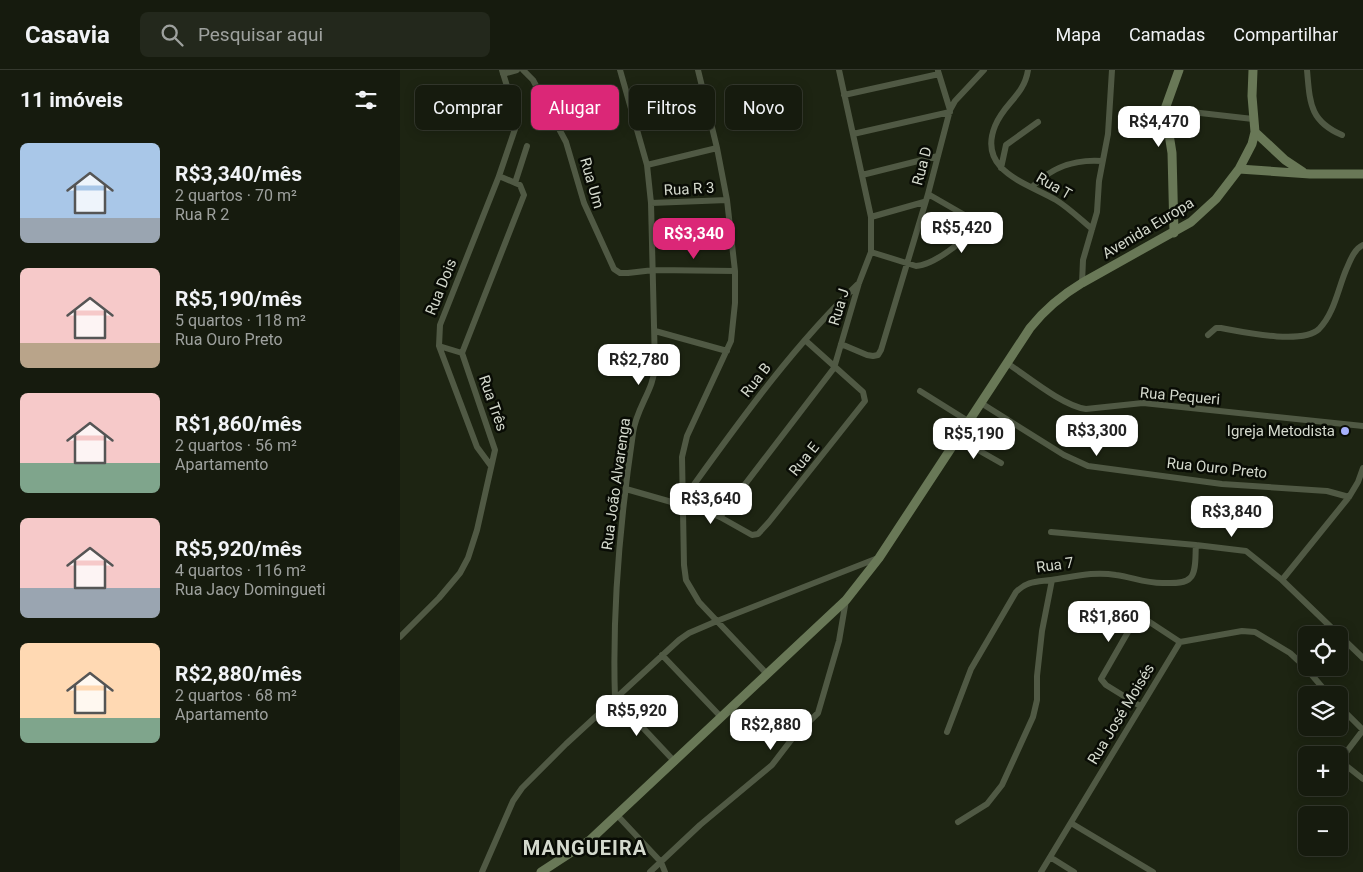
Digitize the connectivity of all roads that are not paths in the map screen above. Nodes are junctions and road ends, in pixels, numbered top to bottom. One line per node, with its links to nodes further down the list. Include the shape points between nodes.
1 (517, 70): 12 (street)
2 (523, 70): 47 (street, Rua Um, via 533,80 566,142 584,204 612,266 620,273)
3 (620, 70): 27 (street, Rua João Alvarenga)
4 (698, 70): 23 (street)
5 (839, 70): 14 (street, Rua J)
6 (984, 70): 16 (street, Rua D, via 955,101)
7 (1028, 70): 28 (street, via 1022,89 1000,115 992,134 992,150)
8 (1112, 70): 26 (street, via 1108,134)
9 (1179, 70): 15 (street)
10 (1253, 70): 17 (street, Avenida Europa)
11 (1307, 70): 21 (street, via 1313,113 1325,126)
12 (503, 72): 34 (street, Rua Dois, via 516,124)
13 (938, 72): 14 (street); 16 (street)
14 (844, 95): 20 (street, Rua J)
15 (1165, 109): 17 (street); 43 (street, via 1173,161)
16 (950, 111): 20 (street); 24 (street, Rua D)
17 (1253, 119): 19 (street, Avenida Europa)
18 (1038, 122): 28 (street, via 1006,145)
19 (1255, 132): 25 (street); 29 (street, Avenida Europa)
20 (854, 134): 33 (street, Rua J)
21 (1342, 135)
22 (527, 146): 35 (street)
23 (717, 148): 27 (street); 38 (street)
24 (938, 156): 33 (street); 37 (street, Rua D)
25 (1285, 160): 30 (street); 31 (street)
26 (1102, 161): 36 (street, via 1080,160 1068,164 1053,170); 42 (street)
27 (646, 165): 40 (street, Rua João Alvarenga)
28 (1001, 168): 36 (street, Rua T, via 1012,178)
29 (1239, 169): 30 (street); 43 (street, Avenida Europa, via 1204,211)
30 (1280, 172): 31 (street)
31 (1310, 174): 32 (street)
32 (1363, 174)
33 (862, 175): 41 (street, Rua J)
34 (499, 176): 35 (street); 55 (street, Rua Dois, via 440,325)
35 (514, 183): 57 (street, via 522,187 524,195)
36 (1032, 187): 42 (street, Rua T, via 1058,202)
37 (928, 194): 39 (street, Rua D); 46 (street, via 968,217 972,222 971,229 956,245 931,262 916,266)
38 (727, 200): 40 (street, Rua R 3); 48 (street)
39 (924, 202): 41 (street); 46 (street, Rua D)
40 (651, 203): 47 (street, Rua João Alvarenga)
41 (871, 217): 45 (street, Rua J)
42 (1092, 229): 50 (street, via 1083,260)
43 (1174, 233): 50 (street, Avenida Europa)
44 (1363, 245): 52 (street, via 1355,252 1328,315 1314,333 1292,338 1216,328)
45 (871, 252): 46 (street); 49 (street, Rua J)
46 (908, 263): 54 (street, Rua D, via 878,354 867,355)
47 (654, 270): 48 (street, Rua Um); 51 (street, Rua João Alvarenga)
48 (735, 271): 56 (street, via 733,334)
49 (859, 283): 53 (street, Rua B); 54 (street, Rua J)
50 (1082, 283): 58 (street, Avenida Europa, via 1053,303 1030,328)
51 (655, 331): 56 (street); 68 (street, Rua João Alvarenga, via 655,373 633,430)
52 (1208, 335)
53 (804, 340): 59 (street, Rua E); 70 (street, Rua B)
54 (841, 344): 59 (street, Rua J)
55 (439, 346): 57 (street); 66 (street, Rua Dois, via 477,447)
56 (727, 350): 70 (street, via 687,436 682,457)
57 (462, 352): 66 (street, Rua Três, via 494,447)
58 (1007, 363): 61 (street, Avenida Europa); 63 (street, Rua Pequeri, via 1078,408 1143,403)
59 (834, 368): 71 (street, Rua J); 71 (street, Rua E, via 863,392 864,404 758,534 748,534)
60 (920, 391): 62 (street)
61 (981, 403): 62 (street, Avenida Europa); 69 (street, Rua Ouro Preto, via 1064,456 1088,466 1222,484 1327,491)
62 (968, 421): 64 (street, Avenida Europa)
63 (1363, 426)
64 (957, 438): 65 (street); 74 (street, Avenida Europa)
65 (1001, 464)
66 (491, 466): 81 (street, Rua Três, via 477,530 464,564 438,598)
67 (1363, 468): 69 (street)
68 (626, 489): 70 (street, Rua E); 87 (street, Rua João Alvarenga, via 618,546)
69 (1349, 497): 78 (street)
70 (682, 503): 71 (street, Rua E); 80 (street, via 686,580)
71 (720, 517)
72 (1051, 532): 73 (street)
73 (1196, 544): 77 (street, Rua 7, via 1193,574 1189,580 1162,584 1094,574); 78 (street, via 1246,551)
74 (879, 558): 75 (street); 76 (street, Avenida Europa)
75 (858, 566): 76 (street); 80 (street)
76 (866, 575): 79 (street, Avenida Europa)
77 (1052, 580): 93 (street, Rua 7, via 1030,582 1016,592 971,670); 98 (street, via 1042,631 1033,717 1002,785 986,804)
78 (1282, 580): 84 (street)
79 (846, 600): 85 (street, Avenida Europa); 101 (street, via 818,713 795,735 772,765)
80 (717, 621): 83 (street, via 689,633); 85 (street)
81 (400, 637)
82 (1180, 642): 86 (street, via 1242,631 1255,632 1290,653); 88 (street, Rua José Moisés); 88 (street, via 1145,619 1138,619 1132,625 1101,678 1106,685)
83 (662, 655): 87 (street); 91 (street)
84 (1363, 658)
85 (767, 674): 89 (street, Avenida Europa)
86 (1321, 686)
87 (615, 698): 95 (street); 103 (street, via 522,788 513,801)
88 (1140, 706): 99 (street, Rua José Moisés)
89 (729, 709): 91 (street, Avenida Europa); 94 (street)
90 (1348, 715): 92 (street)
91 (721, 717): 95 (street, Avenida Europa)
92 (1363, 730): 96 (street, via 1341,759)
93 (947, 732)
94 (752, 733)
95 (675, 762): 97 (street, Avenida Europa)
96 (1363, 779)
97 (616, 816): 101 (street); 104 (street, Avenida Europa, via 590,840)
98 (958, 822)
99 (1071, 823): 100 (street, Rua José Moisés); 102 (street)
100 (1050, 857): 107 (street, Rua José Moisés); 108 (street)
101 (661, 862): 105 (street); 106 (street)
102 (1142, 869): 109 (street)
103 (482, 872)
104 (541, 872)
105 (650, 872)
106 (665, 872)
107 (1041, 872)
108 (1074, 872)
109 (1153, 872)

